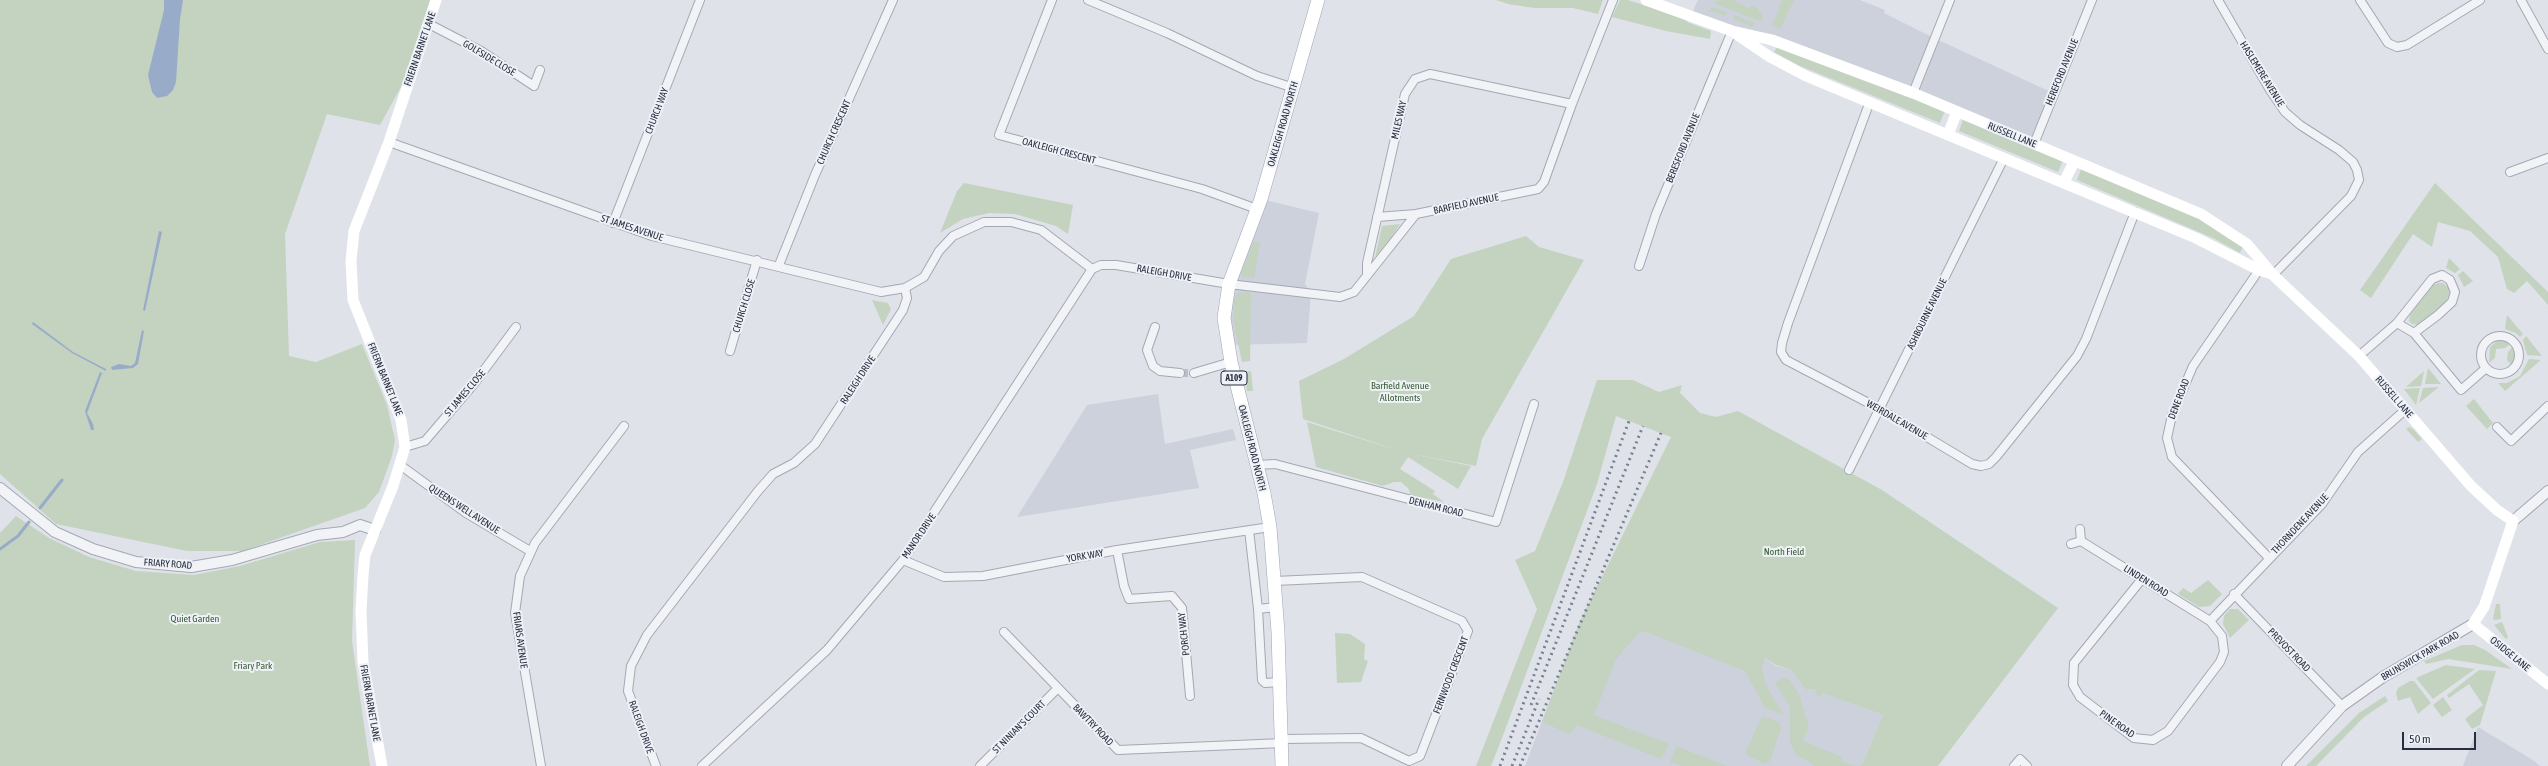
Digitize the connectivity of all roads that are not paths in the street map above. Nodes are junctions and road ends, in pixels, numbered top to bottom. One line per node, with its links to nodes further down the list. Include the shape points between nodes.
1 (436, 0): 15 (main road, FRIERN BARNET LANE)
2 (700, 0): 36 (street, CHURCH WAY)
3 (893, 0): 38 (street, CHURCH CRESCENT, via 815,175)
4 (1052, 0): 32 (street, OAKLEIGH CRESCENT, via 999,136 1202,189)
5 (1088, 0): 19 (street, via 1167,33 1257,76)
6 (1318, 0): 19 (main road, OAKLEIGH ROAD NORTH / A109)
7 (1613, 0): 21 (street, BARFIELD AVENUE)
8 (1646, 0): 16 (main road, RUSSELL LANE)
9 (1950, 0): 20 (street)
10 (2092, 0): 26 (street, HEREFORD AVENUE)
11 (2218, 0): 43 (street, HASLEMERE AVENUE, via 2285,112 2344,154 2354,162 2358,170 2357,188 2352,196)
12 (2360, 0): 13 (street, via 2388,43 2397,47 2407,45)
13 (2480, 0)
14 (2521, 0): 17 (street)
15 (428, 24): 18 (street, GOLFSIDE CLOSE, via 481,51 534,86); 25 (main road, FRIERN BARNET LANE)
16 (1732, 31): 20 (main road, RUSSELL LANE, via 1772,40); 22 (main road, RUSSELL LANE, via 1770,57 1800,73); 39 (street, BERESFORD AVENUE, via 1656,214)
17 (2548, 49)
18 (540, 70)
19 (1294, 88): 32 (main road, OAKLEIGH ROAD NORTH / A109)
20 (1913, 93): 23 (main road, RUSSELL LANE)
21 (1572, 104): 34 (street, BARFIELD AVENUE, via 1544,182 1538,189); 35 (street, MILES WAY, via 1430,74 1415,79 1405,94)
22 (1869, 104): 24 (main road, RUSSELL LANE); 58 (street, WEIRDALE AVENUE, via 1788,323 1782,342 1782,352 1786,360)
23 (1956, 114): 24 (main road); 26 (main road, RUSSELL LANE)
24 (1948, 135): 27 (main road, RUSSELL LANE)
25 (389, 142): 36 (street, ST JAMES AVENUE); 62 (main road, FRIERN BARNET LANE, via 354,231 351,261 352,300 401,420)
26 (2034, 144): 29 (main road, RUSSELL LANE)
27 (2004, 158): 31 (main road, RUSSELL LANE); 58 (street, ASHBOURNE AVENUE)
28 (2548, 158): 30 (street)
29 (2074, 162): 31 (main road); 43 (main road, RUSSELL LANE, via 2201,214 2247,244)
30 (2510, 172)
31 (2064, 182): 33 (main road, RUSSELL LANE)
32 (1257, 209): 44 (main road, OAKLEIGH ROAD NORTH / A109)
33 (2135, 212): 41 (main road, RUSSELL LANE, via 2196,238); 58 (street, WEIRDALE AVENUE, via 2077,356 1989,464 1972,464)
34 (1416, 214): 35 (street); 42 (street, via 1381,261)
35 (1377, 217): 42 (street, MILES WAY)
36 (614, 223): 37 (street, ST JAMES AVENUE, via 652,236)
37 (757, 260): 38 (street, ST JAMES AVENUE); 50 (street, CHURCH CLOSE)
38 (779, 266): 45 (street, ST JAMES AVENUE, via 881,292)
39 (1639, 266)
40 (1092, 269): 44 (street, RALEIGH DRIVE, via 1101,265 1116,265); 45 (street, via 1041,230 1011,222 984,222 953,236 924,277); 78 (street, MANOR DRIVE)
41 (2259, 270): 43 (main road, RUSSELL LANE); 77 (street, DENE ROAD, via 2193,366 2172,415 2167,438 2172,457)
42 (1367, 273): 44 (street, via 1354,292 1340,297)
43 (2273, 275): 51 (main road, RUSSELL LANE)
44 (1229, 284): 52 (main road, OAKLEIGH ROAD NORTH / A109, via 1224,318)
45 (905, 288): 95 (street, RALEIGH DRIVE, via 907,298 903,310 815,444 794,463 773,474 758,491 647,635 631,666 628,691)
46 (2397, 323): 49 (street); 49 (street, via 2432,279 2442,275 2450,280 2455,292 2452,302); 51 (street)
47 (1155, 327): 54 (street, via 1147,350 1153,366 1160,371)
48 (516, 328): 62 (street, ST JAMES CLOSE, via 473,384 424,441)
49 (2414, 332): 53 (street, via 2461,390)
50 (730, 351)
51 (2359, 356): 59 (main road, RUSSELL LANE)
52 (1231, 362): 55 (street); 64 (main road, OAKLEIGH ROAD NORTH / A109)
53 (2486, 368): 53 (street, via 2497,374 2504,374 2514,367 2519,355 2512,340 2495,336 2485,342 2481,358)
54 (1180, 373)
55 (1194, 373)
56 (1534, 404): 64 (street, DENHAM ROAD, via 1496,522 1275,464)
57 (2548, 406): 61 (street, via 2510,441)
58 (1880, 409): 65 (street, ASHBOURNE AVENUE)
59 (2405, 410): 68 (main road, RUSSELL LANE, via 2471,486 2496,510); 77 (street, THORNDENE AVENUE, via 2358,452 2322,504)
60 (624, 426): 76 (street, FRIARS AVENUE)
61 (2497, 426)
62 (405, 447): 63 (main road, FRIERN BARNET LANE)
63 (400, 465): 71 (main road, FRIERN BARNET LANE); 76 (street, QUEENS WELL AVENUE, via 466,513)
64 (1256, 465): 69 (main road, OAKLEIGH ROAD NORTH / A109)
65 (1849, 470)
66 (0, 488): 71 (street, FRIARY ROAD, via 55,532 93,549 136,562 191,567 232,560 317,535 343,532 360,525)
67 (2548, 491): 68 (street)
68 (2513, 521): 85 (main road, BRUNSWICK PARK ROAD, via 2484,607)
69 (1270, 527): 72 (street, YORK WAY); 80 (main road, OAKLEIGH ROAD NORTH / A109)
70 (2080, 529): 73 (street)
71 (375, 530): 93 (main road, FRIERN BARNET LANE, via 365,555 362,634 363,662)
72 (1249, 530): 75 (street, YORK WAY); 83 (street)
73 (2082, 541): 74 (street); 79 (street, LINDEN ROAD)
74 (2071, 544)
75 (1117, 550): 78 (street, YORK WAY, via 995,574 964,577 944,577); 90 (street, PORCH WAY, via 1129,599 1172,596 1182,608)
76 (530, 551): 94 (street, FRIARS AVENUE, via 520,576 515,613)
77 (2269, 558): 81 (street, THORNDENE AVENUE)
78 (903, 560): 96 (street, MANOR DRIVE, via 827,650)
79 (2142, 579): 84 (street, LINDEN ROAD); 84 (street, PINE ROAD, via 2074,663 2073,673 2074,685 2080,697 2134,738 2153,740 2168,731 2220,662 2224,652 2222,636)
80 (1275, 581): 82 (main road, OAKLEIGH ROAD NORTH / A109); 92 (street, FERNWOOD CRESCENT, via 1362,577 1462,621 1468,631 1420,756 1408,761 1361,738)
81 (2234, 594): 84 (street, THORNDENE AVENUE); 91 (street, PREVOST ROAD)
82 (1276, 607): 83 (street); 87 (main road, OAKLEIGH ROAD NORTH / A109)
83 (1258, 609): 87 (street, via 1262,680 1265,683)
84 (2210, 621)
85 (2473, 624): 88 (main road, OSIDGE LANE); 91 (street, BRUNSWICK PARK ROAD, via 2383,677)
86 (1004, 632): 89 (street, BAWTRY ROAD)
87 (1280, 682): 92 (main road, OAKLEIGH ROAD NORTH / A109)
88 (2548, 684)
89 (1058, 688): 92 (street, BAWTRY ROAD, via 1118,750); 97 (street, ST NINIAN'S COURT)
90 (1190, 696)
91 (2342, 706): 101 (street, BRUNSWICK PARK ROAD)
92 (1283, 741): 98 (main road, OAKLEIGH ROAD NORTH / A109)
93 (382, 766)
94 (541, 766)
95 (656, 766)
96 (702, 766)
97 (980, 766)
98 (1282, 766)
99 (2014, 766): 100 (street, via 2020,759)
100 (2027, 766)
101 (2287, 766)

